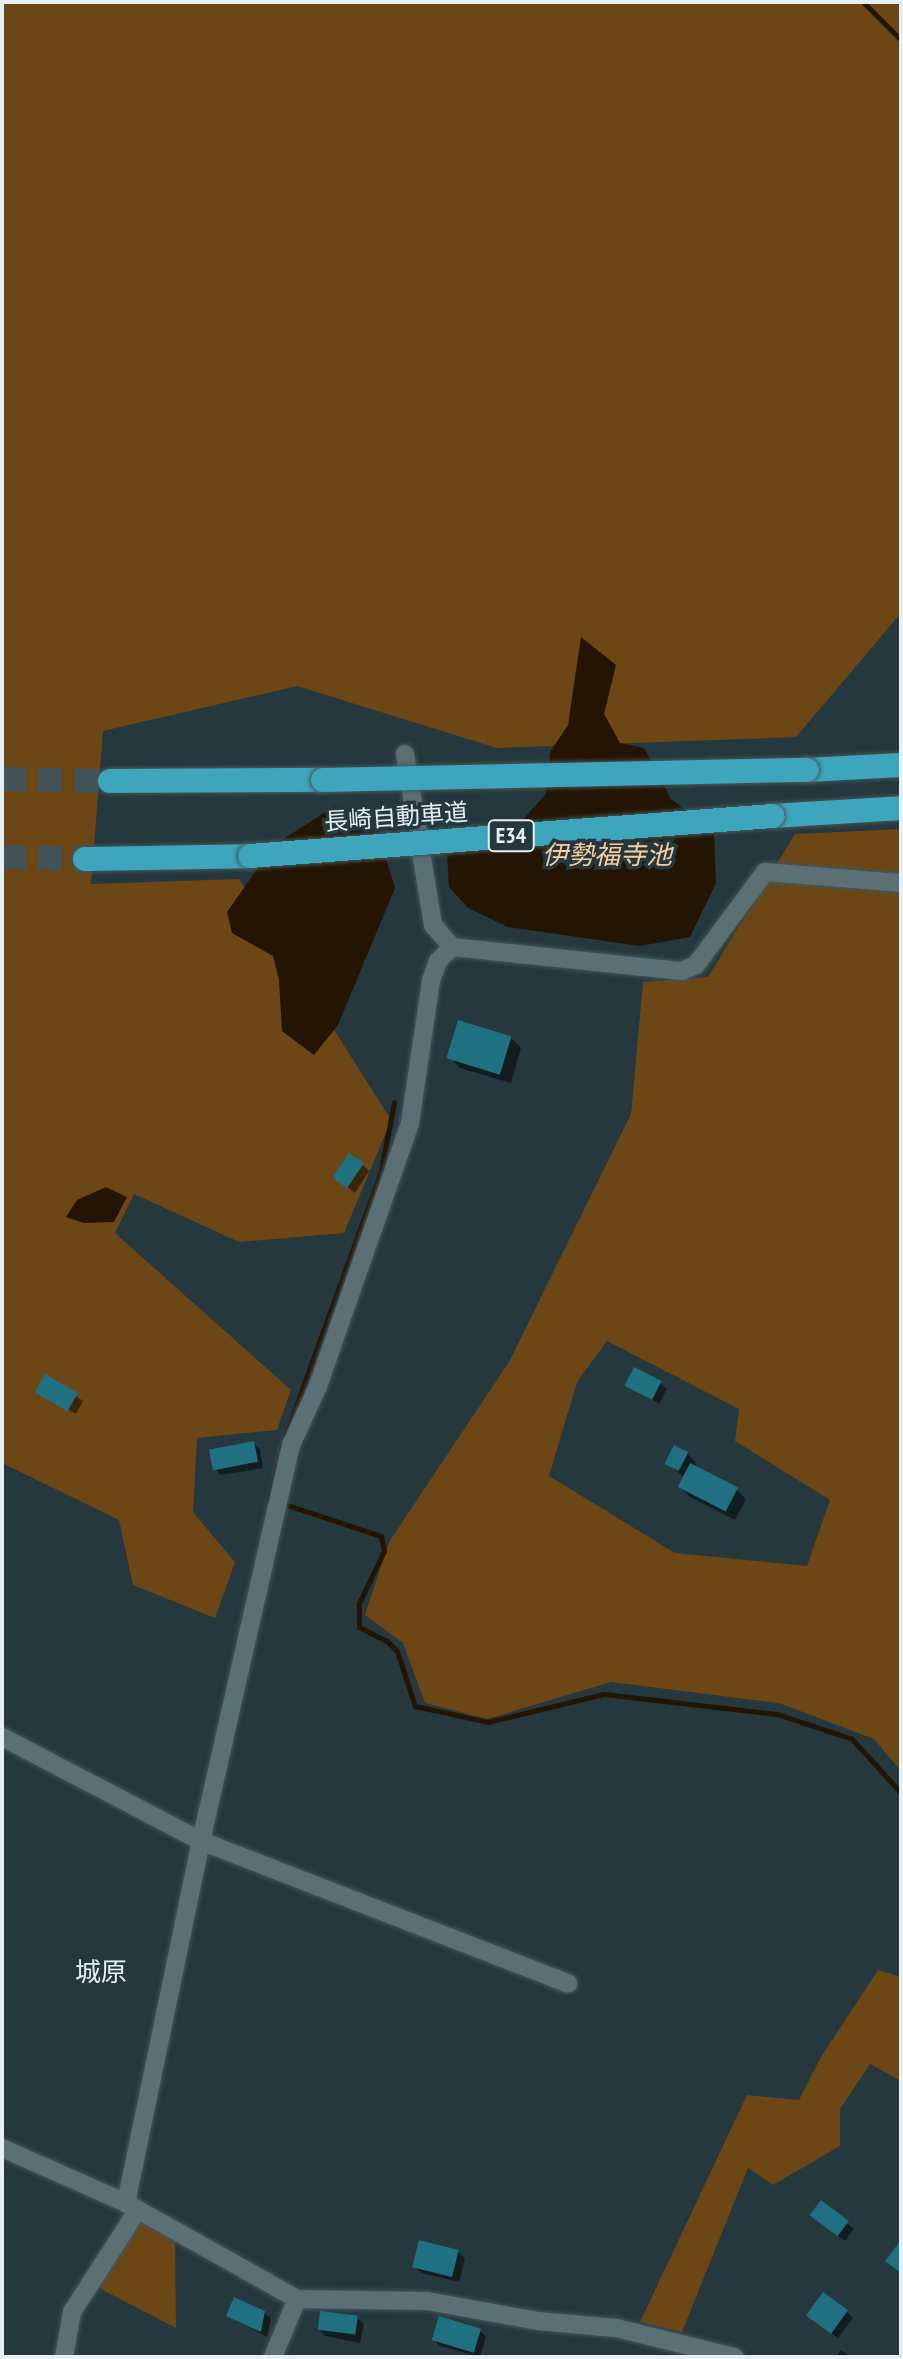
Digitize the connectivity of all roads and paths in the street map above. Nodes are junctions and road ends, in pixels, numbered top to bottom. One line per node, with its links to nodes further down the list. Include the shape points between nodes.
1 (405, 754): 7 (street, via 433,925)
2 (901, 765): 3 (highway, 長崎自動車道, bridge)
3 (110, 781)
4 (901, 808): 5 (highway, 長崎自動車道 / E34, bridge, via 250,856)
5 (85, 859)
6 (901, 883): 7 (street, via 765,872 696,965 682,971)
7 (452, 947): 9 (street, via 438,961 431,981 410,1123 318,1386 291,1445)
8 (2, 1737): 9 (street)
9 (201, 1841): 10 (street); 12 (street)
10 (568, 1983)
11 (2, 2148): 12 (street)
12 (131, 2207): 13 (street); 14 (street, via 72,2312)
13 (297, 2299): 15 (street); 16 (street, via 427,2301 538,2321 616,2328)
14 (64, 2357)
15 (273, 2357)
16 (734, 2357)

